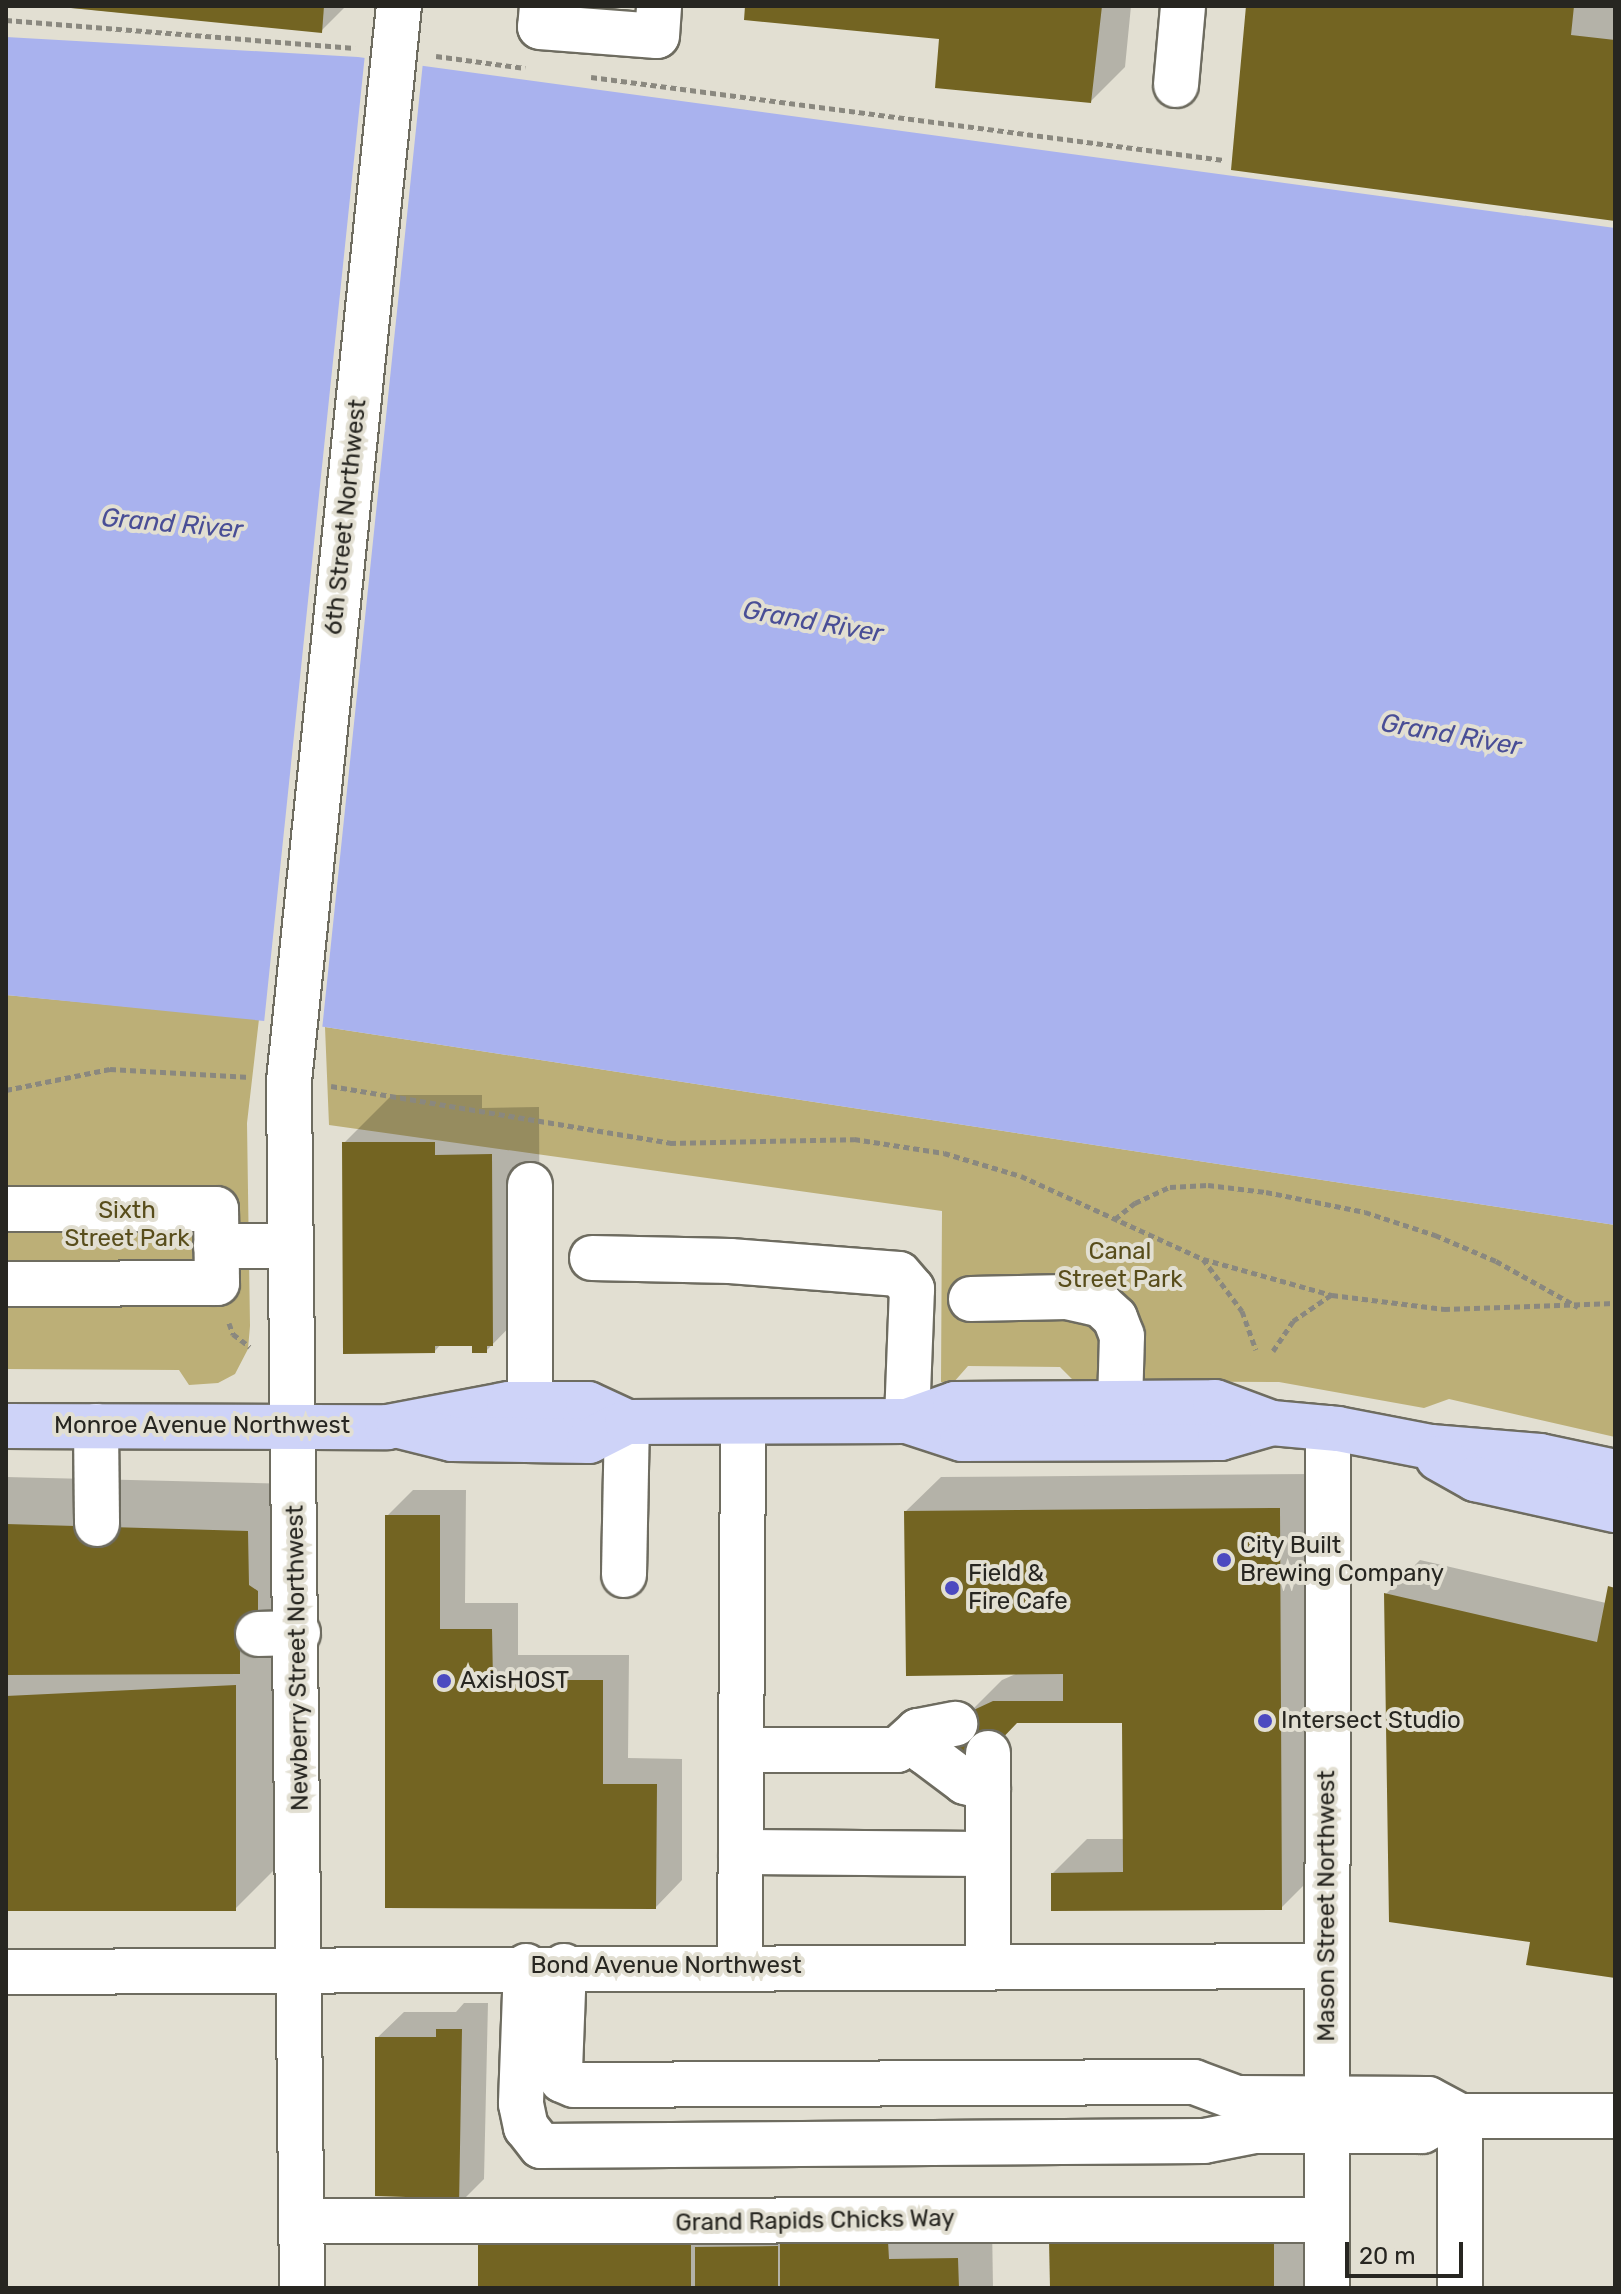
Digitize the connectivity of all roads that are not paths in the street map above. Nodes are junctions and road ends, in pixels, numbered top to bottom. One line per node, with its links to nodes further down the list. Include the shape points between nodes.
1 (399, 6): 6 (street, 6th Street Northwest, via 386,52)
2 (542, 6): 3 (street, via 540,27 657,36)
3 (659, 6)
4 (1183, 6): 5 (street)
5 (1176, 85)
6 (293, 1028): 10 (street, Newberry Street Northwest)
7 (530, 1185): 15 (street)
8 (6, 1209): 9 (street, via 216,1209)
9 (216, 1246): 10 (street); 12 (street, via 217,1283)
10 (289, 1246): 23 (street, Newberry Street Northwest)
11 (592, 1258): 16 (street, via 899,1274 912,1289)
12 (6, 1284)
13 (971, 1299): 14 (street, via 1067,1297 1101,1305 1115,1318 1122,1336)
14 (1120, 1402): 16 (main road, Monroe Avenue Northwest, via 955,1404); 19 (main road, Monroe Avenue Northwest, via 1224,1403)
15 (530, 1404): 17 (main road, Monroe Avenue Northwest, via 588,1404); 22 (main road, Monroe Avenue Northwest, via 484,1407)
16 (907, 1421): 18 (main road, Monroe Avenue Northwest); 19 (main road, Monroe Avenue Northwest, via 962,1439 1220,1438)
17 (627, 1422): 18 (main road, Monroe Avenue Northwest); 22 (main road, Monroe Avenue Northwest, via 589,1441 452,1439); 29 (street)
18 (743, 1422): 30 (street)
19 (1272, 1423): 24 (main road, Monroe Avenue Northwest)
20 (6, 1426): 21 (main road, Monroe Avenue Northwest)
21 (96, 1426): 23 (main road, Monroe Avenue Northwest); 28 (street)
22 (399, 1426): 23 (main road, Monroe Avenue Northwest)
23 (295, 1427): 36 (street, Newberry Street Northwest, via 278,1633)
24 (1328, 1428): 25 (main road, Monroe Avenue Northwest); 35 (street, Mason Street Northwest)
25 (1415, 1445): 26 (main road, Monroe Avenue Northwest, via 1540,1456); 27 (main road, Monroe Avenue Northwest, via 1469,1477)
26 (1615, 1472)
27 (1615, 1510)
28 (97, 1524)
29 (624, 1575)
30 (742, 1750): 31 (street); 32 (street, via 897,1750 937,1728 925,1752 965,1782 988,1771)
31 (741, 1852): 32 (street); 34 (street)
32 (988, 1854): 37 (street)
33 (545, 1966): 34 (street, Bond Avenue Northwest); 36 (street, Bond Avenue Northwest); 39 (street, via 562,2080 574,2085 1194,2082 1237,2098); 39 (street, via 521,2104 526,2127 541,2146 1204,2141)
34 (740, 1966): 37 (street, Bond Avenue Northwest)
35 (1326, 1966): 37 (street, Bond Avenue Northwest); 39 (street, Mason Street Northwest)
36 (302, 1967): 38 (street, Bond Avenue Northwest); 43 (street, Newberry Street Northwest)
37 (988, 1967)
38 (6, 1972)
39 (1327, 2114): 40 (street, via 1422,2131); 42 (street, Mason Street Northwest)
40 (1456, 2116): 41 (street); 46 (street)
41 (1615, 2116)
42 (1327, 2220): 43 (street, Grand Rapids Chicks Way); 45 (street, Mason Street Northwest)
43 (302, 2221): 44 (street, Newberry Street Northwest)
44 (302, 2288)
45 (1327, 2288)
46 (1460, 2288)

